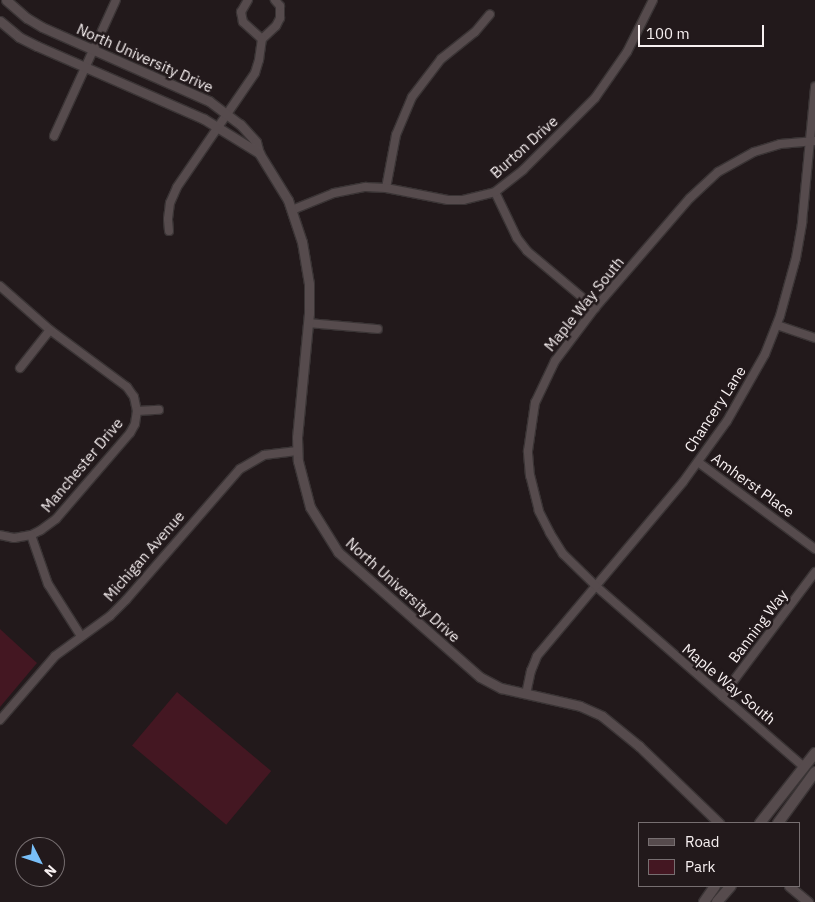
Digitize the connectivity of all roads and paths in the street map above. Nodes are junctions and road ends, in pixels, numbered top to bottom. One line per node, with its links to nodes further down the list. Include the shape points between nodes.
1 (6, 0): 9 (street, North University Drive, via 27,18)
2 (116, 0): 9 (street)
3 (248, 0): 8 (street, via 241,12 243,22)
4 (276, 0): 8 (street, via 280,6 280,18)
5 (652, 0): 18 (street, Burton Drive, via 627,52 595,98 523,170)
6 (490, 14): 17 (street, via 475,32 441,59 412,97 396,135)
7 (0, 22): 10 (street, North University Drive, via 20,37)
8 (262, 39): 12 (street, via 254,73)
9 (94, 49): 10 (street); 12 (street, North University Drive, via 193,92)
10 (86, 67): 13 (street, North University Drive); 14 (street)
11 (815, 87): 15 (street, Chancery Lane)
12 (227, 114): 13 (street); 16 (street, North University Drive, via 256,142)
13 (218, 127): 16 (street, North University Drive); 20 (street, via 177,187 170,203)
14 (54, 136)
15 (812, 141): 22 (street, Maple Way South, via 769,147 718,172 686,202); 24 (street, Chancery Lane, via 796,258)
16 (259, 154): 19 (street, North University Drive)
17 (386, 188): 18 (street, Burton Drive, via 448,200); 19 (street, Burton Drive, via 349,189)
18 (495, 192): 22 (street, via 517,238 527,251)
19 (292, 210): 23 (street, North University Drive, via 308,269)
20 (169, 231)
21 (0, 286): 25 (street, Manchester Drive)
22 (595, 308): 37 (street, Maple Way South, via 544,381 533,414 528,451 535,497 550,534 563,554)
23 (309, 323): 26 (street); 31 (street, North University Drive)
24 (777, 326): 27 (street); 32 (street, Chancery Lane, via 740,401)
25 (50, 330): 28 (street); 30 (street, Manchester Drive, via 128,387)
26 (378, 330)
27 (815, 338)
28 (20, 368)
29 (158, 410): 30 (street)
30 (137, 411): 34 (street, Manchester Drive, via 130,433 56,519)
31 (297, 451): 38 (street, Michigan Avenue, via 264,455 240,469 126,600); 39 (street, North University Drive, via 310,507 338,552 480,677 501,688)
32 (698, 462): 35 (street, Amherst Place); 37 (street, Chancery Lane)
33 (0, 535): 34 (street, Manchester Drive, via 14,538)
34 (31, 535): 38 (street, via 48,584)
35 (815, 548)
36 (815, 572): 40 (street, Banning Way)
37 (596, 586): 39 (street, Chancery Lane, via 537,656); 40 (street, Maple Way South)
38 (81, 636): 41 (street, Michigan Avenue, via 55,656)
39 (526, 694): 45 (street, North University Drive, via 580,706 602,716 661,766)
40 (722, 696): 43 (street, Maple Way South)
41 (0, 720)
42 (815, 753): 43 (main road)
43 (804, 766): 46 (main road)
44 (814, 774): 47 (main road)
45 (718, 822)
46 (761, 822)
47 (779, 822)
48 (714, 887): 51 (main road)
49 (730, 887): 52 (main road)
50 (791, 887): 53 (street)
51 (704, 902)
52 (717, 902)
53 (808, 902)

